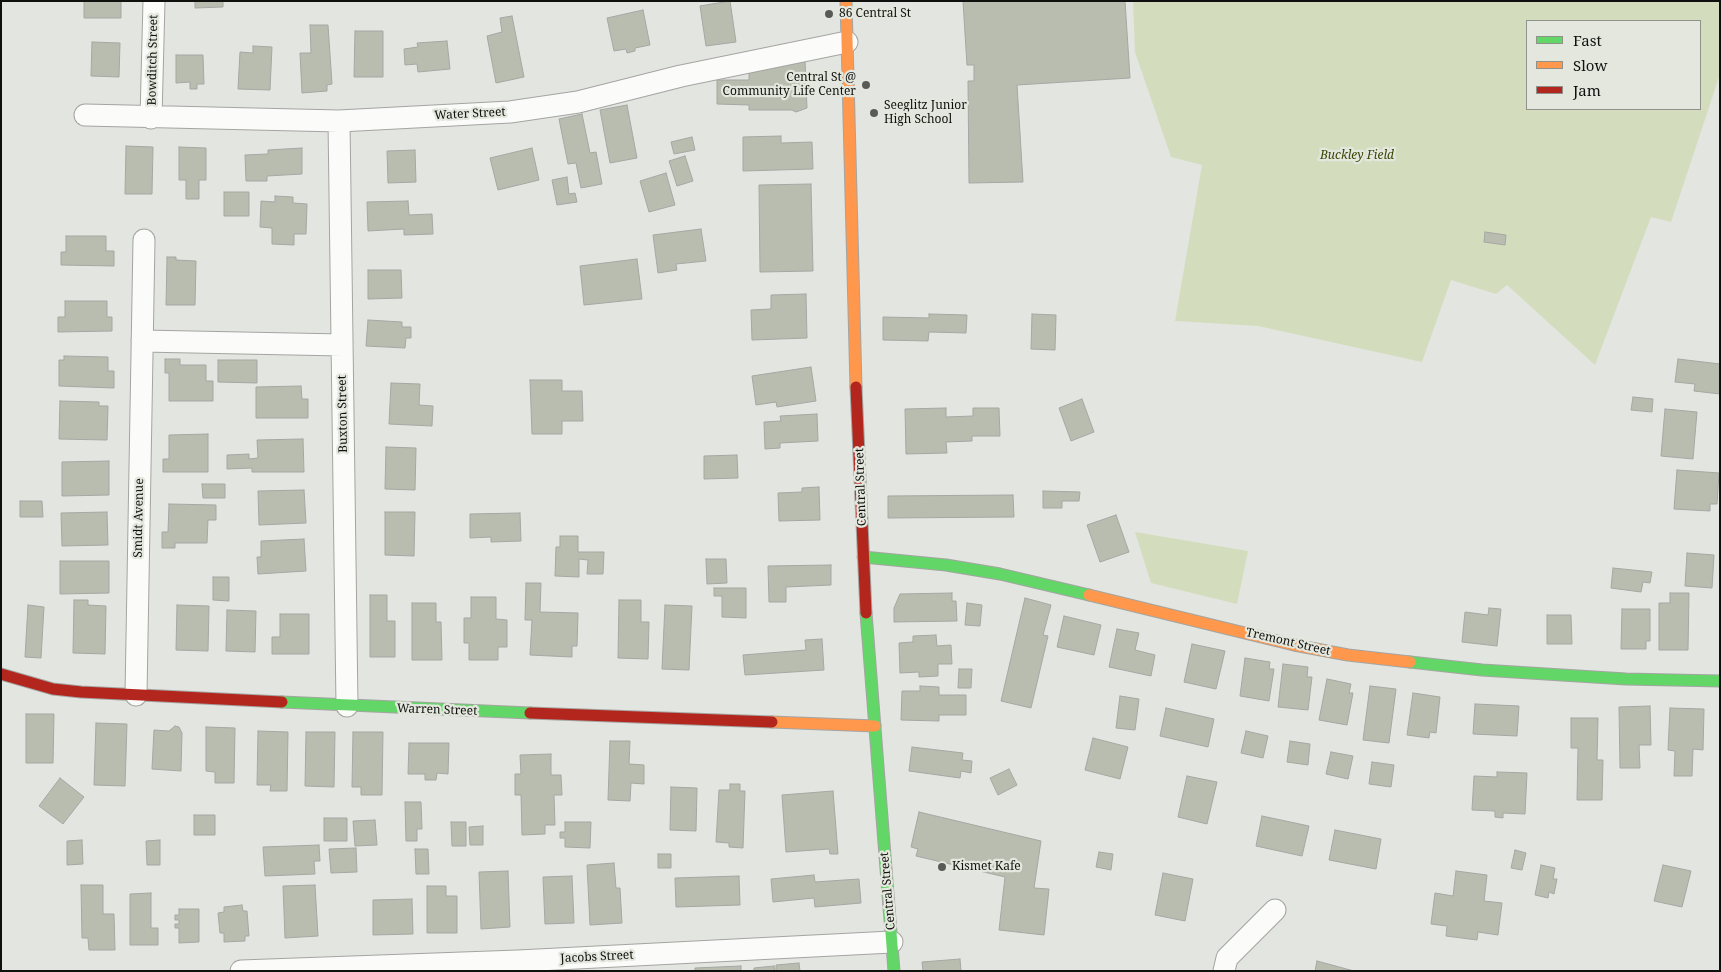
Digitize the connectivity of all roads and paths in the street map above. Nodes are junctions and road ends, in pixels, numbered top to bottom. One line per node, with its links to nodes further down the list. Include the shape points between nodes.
1 (154, 1): 5 (street, Bowditch Street)
2 (846, 1): 3 (street, Central Street)
3 (848, 42): 6 (street, Water Street, via 681,76 578,102 510,112); 10 (street, Central Street, via 853,303)
4 (86, 115): 5 (street, Water Street)
5 (152, 118): 6 (street, Water Street)
6 (339, 121): 9 (street, Buxton Street)
7 (144, 240): 8 (street, Smidt Avenue)
8 (142, 341): 9 (street); 13 (street, Smidt Avenue)
9 (342, 345): 14 (street, Buxton Street)
10 (863, 557): 12 (street, Tremont Street, via 946,564 1000,574 1294,645 1348,655 1491,671 1626,679); 15 (street, Central Street)
11 (1, 674): 13 (street, Warren Street, via 53,689)
12 (1719, 679)
13 (136, 695): 14 (street, Warren Street)
14 (347, 706): 15 (street, Warren Street)
15 (875, 726): 17 (street, Central Street)
16 (1275, 910): 20 (street, via 1227,958)
17 (892, 942): 18 (street, Jacobs Street); 19 (street, Central Street)
18 (241, 971)
19 (894, 971)
20 (1224, 971)

